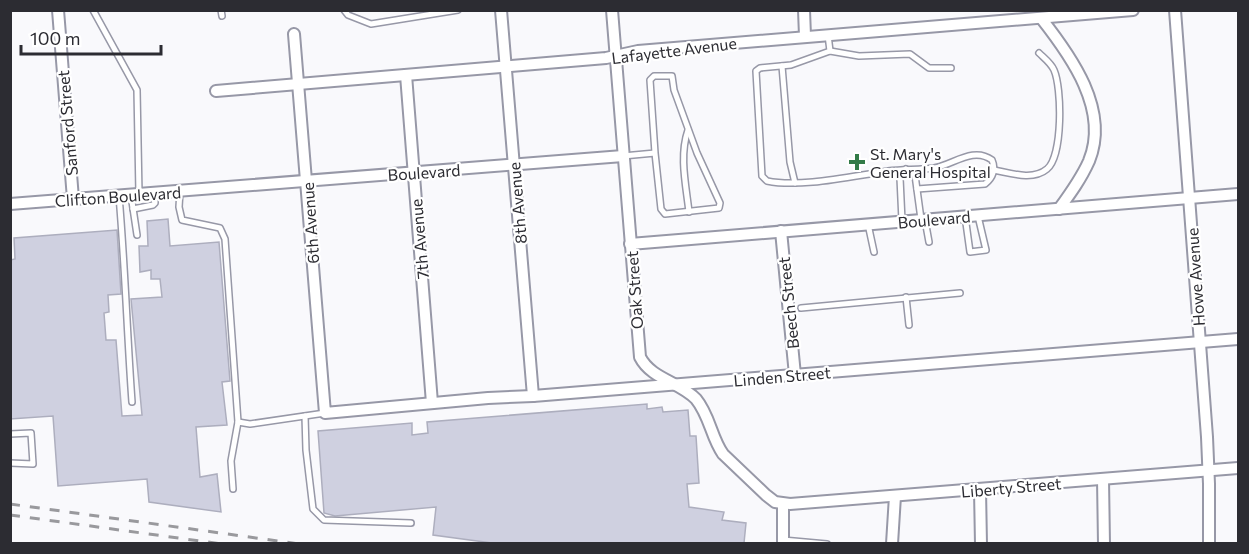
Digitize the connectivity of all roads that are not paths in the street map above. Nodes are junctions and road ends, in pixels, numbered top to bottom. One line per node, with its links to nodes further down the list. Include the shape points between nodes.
1 (58, 10): 42 (street, Sanford Street)
2 (93, 10): 38 (lane, via 137,90)
3 (344, 10): 4 (lane, via 371,24)
4 (458, 10)
5 (501, 10): 20 (street, 8th Avenue)
6 (612, 10): 18 (street, Oak Street)
7 (804, 10): 15 (street)
8 (968, 10): 12 (street)
9 (1133, 10): 11 (street, Lafayette Avenue)
10 (1175, 10): 41 (street, Howe Avenue)
11 (1041, 18): 12 (street, Lafayette Avenue); 45 (street, via 1079,73 1094,119 1092,152)
12 (969, 23): 14 (street, Lafayette Avenue)
13 (294, 34): 23 (street, 6th Avenue)
14 (828, 35): 15 (street, Lafayette Avenue); 16 (lane)
15 (805, 36): 18 (street, Lafayette Avenue)
16 (830, 51): 19 (lane); 21 (lane, via 858,56 910,54 929,68)
17 (1039, 53): 30 (lane, via 1054,71 1058,93 1060,120 1053,163 1034,175)
18 (616, 56): 20 (street, Lafayette Avenue); 27 (street, Oak Street)
19 (782, 66): 33 (lane); 33 (lane, via 756,71 762,176 767,181)
20 (507, 67): 22 (street, Lafayette Avenue); 28 (street, 8th Avenue)
21 (951, 68)
22 (406, 75): 23 (street, Lafayette Avenue); 31 (street, 7th Avenue)
23 (299, 84): 24 (street, Lafayette Avenue); 32 (street, 6th Avenue)
24 (216, 91)
25 (688, 129): 26 (lane, via 674,90 674,77 652,77); 46 (lane, via 683,154); 46 (lane, via 720,203 719,208)
26 (656, 153): 27 (lane); 46 (lane, via 661,209 665,213)
27 (623, 156): 28 (street, Boulevard); 55 (street, Oak Street)
28 (514, 165): 31 (street, Boulevard); 65 (street, 8th Avenue)
29 (906, 169): 30 (lane, via 936,168 979,155 992,160); 33 (lane); 35 (lane, via 915,175); 50 (lane, via 900,178)
30 (994, 170): 35 (lane, via 985,184)
31 (414, 173): 32 (street, Boulevard); 67 (street, 7th Avenue)
32 (307, 181): 34 (street, Boulevard); 68 (street, 6th Avenue)
33 (795, 183)
34 (225, 188): 36 (street, Clifton Boulevard)
35 (917, 189): 49 (lane)
36 (180, 191): 37 (street, Clifton Boulevard); 70 (lane, via 182,220 220,228 225,239)
37 (155, 193): 38 (street, Clifton Boulevard); 44 (lane, via 153,205)
38 (135, 194): 40 (street, Clifton Boulevard); 44 (lane)
39 (1239, 194): 41 (street, Boulevard)
40 (118, 196): 42 (street, Clifton Boulevard); 66 (lane)
41 (1189, 198): 45 (street, Boulevard); 62 (street, Howe Avenue)
42 (73, 199): 43 (street, Clifton Boulevard)
43 (10, 204)
44 (133, 209): 53 (lane)
45 (1059, 209): 47 (street, Boulevard)
46 (689, 212)
47 (977, 215): 48 (street, Boulevard); 48 (lane, via 986,250 970,252)
48 (965, 216): 49 (street, Boulevard)
49 (923, 219): 50 (street, Boulevard); 54 (lane)
50 (902, 221): 51 (street, Boulevard)
51 (868, 224): 52 (street, Boulevard); 56 (lane)
52 (781, 231): 55 (street, Boulevard); 63 (street, Beech Street)
53 (137, 235)
54 (929, 242)
55 (630, 244): 64 (street, Oak Street, via 640,357 645,367)
56 (874, 252)
57 (960, 293): 58 (lane)
58 (906, 297): 59 (lane); 60 (lane)
59 (801, 308)
60 (909, 325)
61 (1239, 339): 62 (street, Linden Street)
62 (1200, 343): 63 (street, Linden Street); 74 (street, Howe Avenue)
63 (795, 375): 64 (street, Linden Street)
64 (673, 384): 65 (street, Linden Street); 79 (street, Oak Street, via 704,410 717,445 729,461 766,495)
65 (533, 396): 67 (street, Linden Street)
66 (132, 402)
67 (432, 403): 68 (street, Linden Street)
68 (325, 413): 69 (lane)
69 (305, 416): 70 (lane); 80 (lane, via 313,510 324,520)
70 (238, 423): 76 (lane, via 231,461)
71 (10, 434): 72 (lane, via 31,433 33,464)
72 (10, 463)
73 (1239, 468): 74 (street, Liberty Street)
74 (1209, 470): 75 (street, Liberty Street); 86 (street, Howe Avenue)
75 (1103, 479): 77 (street, Liberty Street); 85 (street)
76 (233, 489)
77 (980, 490): 78 (street, Liberty Street); 84 (street)
78 (895, 496): 79 (street, Liberty Street); 83 (street)
79 (783, 504): 81 (street)
80 (411, 523)
81 (783, 542): 82 (lane)
82 (827, 543)
83 (892, 543)
84 (981, 543)
85 (1104, 543)
86 (1209, 543)

